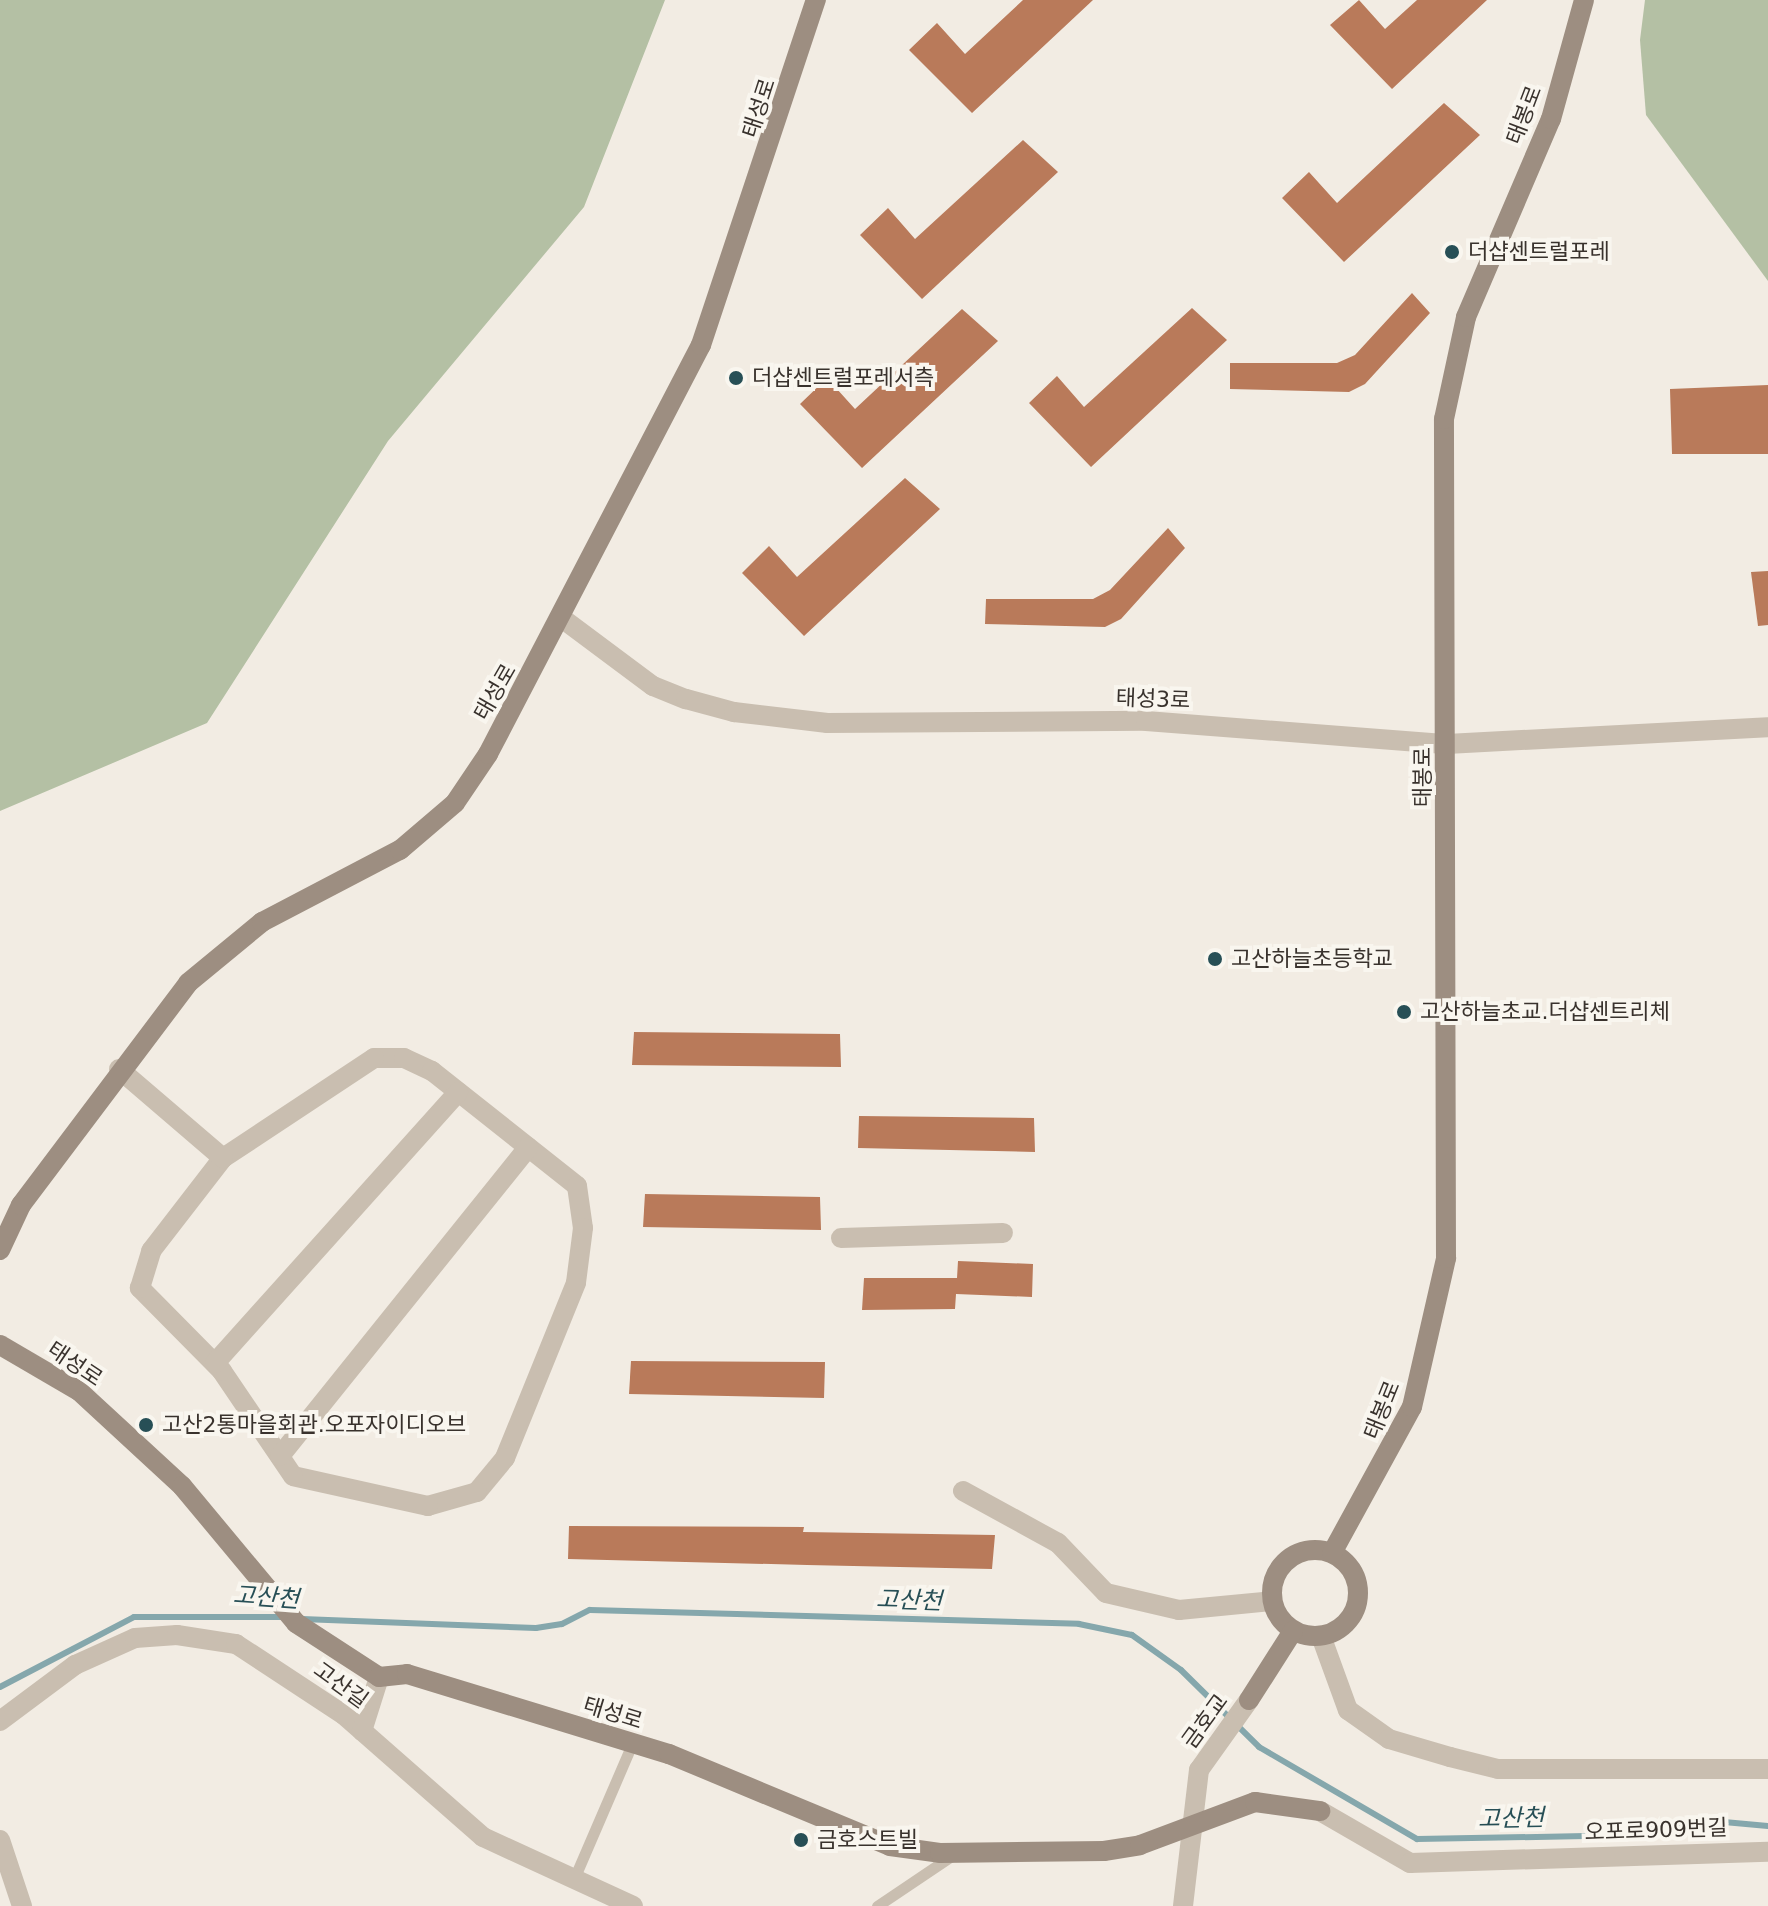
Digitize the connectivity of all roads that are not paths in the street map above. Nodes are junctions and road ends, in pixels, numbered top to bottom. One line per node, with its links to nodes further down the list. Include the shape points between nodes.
1 (816, 0): 3 (street, 태성로, via 701,345)
2 (1584, 0): 5 (street, 태봉로, via 1551,119 1466,317 1452,374 1441,453)
3 (563, 619): 5 (street, 태성3로, via 653,686 734,712 827,723 1146,721); 6 (street, 태성로, via 455,803 400,850 262,922 188,983)
4 (1768, 727): 5 (street, 태성3로)
5 (1447, 744): 17 (street, 태봉로, via 1446,1258 1412,1407)
6 (119, 1069): 9 (street); 12 (street, 태성로, via 21,1205)
7 (458, 1092): 8 (street); 9 (street, via 404,1058 374,1058); 14 (street)
8 (528, 1147): 15 (street); 15 (street, via 577,1186 583,1228 576,1283 505,1458 477,1492 428,1506 293,1476)
9 (223, 1158): 14 (street, via 151,1251 140,1288)
10 (1003, 1233): 11 (street)
11 (841, 1238)
12 (0, 1250)
13 (0, 1345): 21 (street, 태성로, via 79,1391 182,1486 279,1605 328,1647)
14 (215, 1363): 15 (street)
15 (280, 1456)
16 (963, 1491): 18 (street, via 1058,1543 1106,1593 1179,1610)
17 (1332, 1553): 18 (street, via 1291,1556 1273,1580); 20 (street, via 1353,1572 1358,1599 1346,1624)
18 (1272, 1601): 19 (street)
19 (1293, 1631): 20 (street); 27 (street, 금호교, via 1199,1770)
20 (1321, 1636): 25 (street, via 1348,1710 1389,1739 1498,1769)
21 (379, 1677): 23 (street); 24 (street, 태성로, via 407,1674)
22 (0, 1721): 23 (street, 고산길, via 75,1665 135,1638 177,1635 236,1644)
23 (362, 1731): 31 (street, 고산길, via 483,1837)
24 (632, 1744): 29 (street, 태성로, via 890,1846); 31 (lane)
25 (1768, 1769)
26 (1320, 1811): 27 (street, 태성로, via 1255,1802); 30 (street, 오포로909번길, via 1410,1863)
27 (1192, 1825): 29 (street, 태성로, via 1104,1851); 35 (street)
28 (0, 1840): 32 (street)
29 (957, 1852): 34 (lane)
30 (1768, 1852)
31 (573, 1881): 33 (street, 고산길)
32 (22, 1906)
33 (633, 1906)
34 (877, 1906)
35 (1183, 1906)

